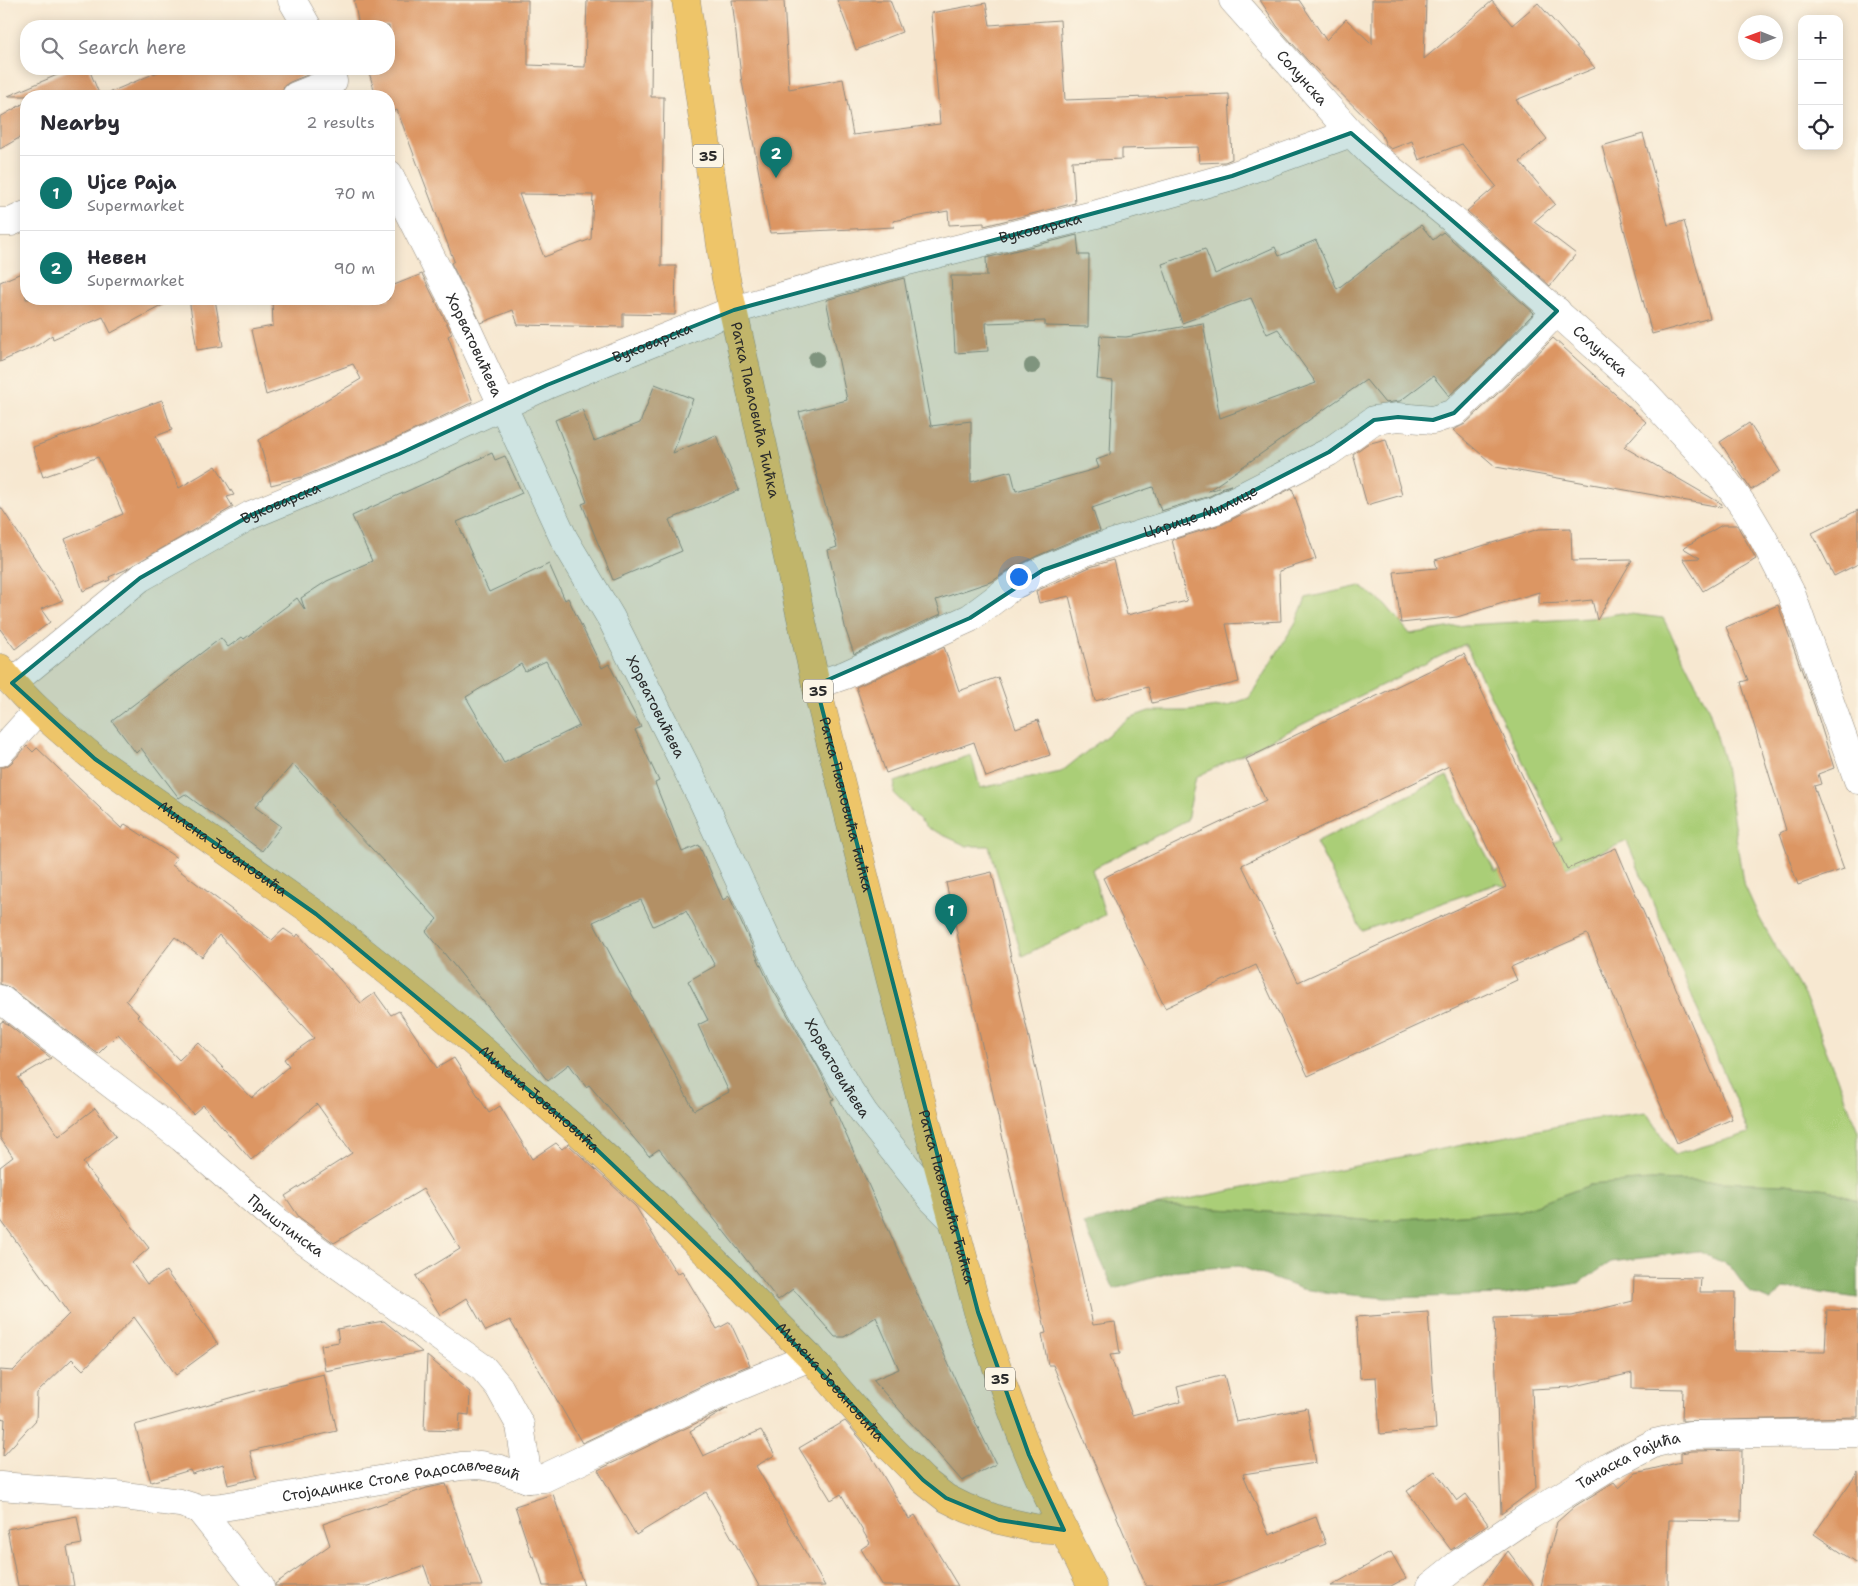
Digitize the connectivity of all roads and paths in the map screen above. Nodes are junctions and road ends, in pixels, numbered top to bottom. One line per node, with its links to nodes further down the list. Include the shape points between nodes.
1 (292, 0): 4 (street)
2 (686, 0): 11 (main road, Ратка Павловића Ћићка / 35, via 725,274)
3 (1233, 0): 7 (street, Солунска)
4 (304, 20)
5 (335, 82): 6 (street)
6 (313, 90)
7 (1350, 133): 11 (street, Вуковарска, via 1232,176 1101,213 884,267); 12 (street, Солунска)
8 (395, 186): 13 (street, Хорватовићева, via 464,320)
9 (20, 218): 10 (street)
10 (0, 222)
11 (734, 310): 13 (street, Вуковарска, via 547,385); 15 (main road, Ратка Павловића Ћићка / 35)
12 (1557, 312): 15 (street, Царице Милице, via 1454,413 1434,420 1398,417 1374,420 1329,452 1216,510 1085,552 1043,570 1014,586 970,618); 18 (street, Солунска, via 1633,380 1721,475 1747,511 1791,593)
13 (502, 407): 14 (street, Вуковарска, via 242,519 140,578); 20 (street, Хорватовићева, via 564,539 611,618 701,797 783,975 864,1113 932,1199)
14 (6, 675): 16 (main road, Милена Јовановића)
15 (816, 685): 20 (main road, Ратка Павловића Ћићка / 35)
16 (38, 710): 17 (street); 21 (main road, Милена Јовановића, via 95,759 316,914 431,1006 640,1189)
17 (0, 752)
18 (1858, 780)
19 (0, 999): 23 (street, Приштинска, via 182,1138 278,1222 483,1368 499,1387 520,1425)
20 (954, 1221): 26 (main road, Ратка Павловића Ћићка / 35, via 978,1312 1003,1386 1029,1455)
21 (810, 1358): 23 (street, Стојадинке Столе Радосављевић, via 723,1393 555,1474); 26 (main road, Милена Јовановића, via 874,1431 946,1498 999,1520 1034,1528)
22 (1858, 1433): 27 (street, Танаска Рајића, via 1690,1435 1655,1443 1528,1516 1461,1562)
23 (528, 1479): 25 (street, Стојадинке Столе Радосављевић, via 480,1465 461,1466)
24 (0, 1486): 25 (street, Стојадинке Столе Радосављевић, via 116,1495 180,1503)
25 (200, 1509): 28 (street)
26 (1064, 1530): 29 (main road, Ратка Павловића Ћићка / 35)
27 (1436, 1585)
28 (260, 1586)
29 (1092, 1586)

